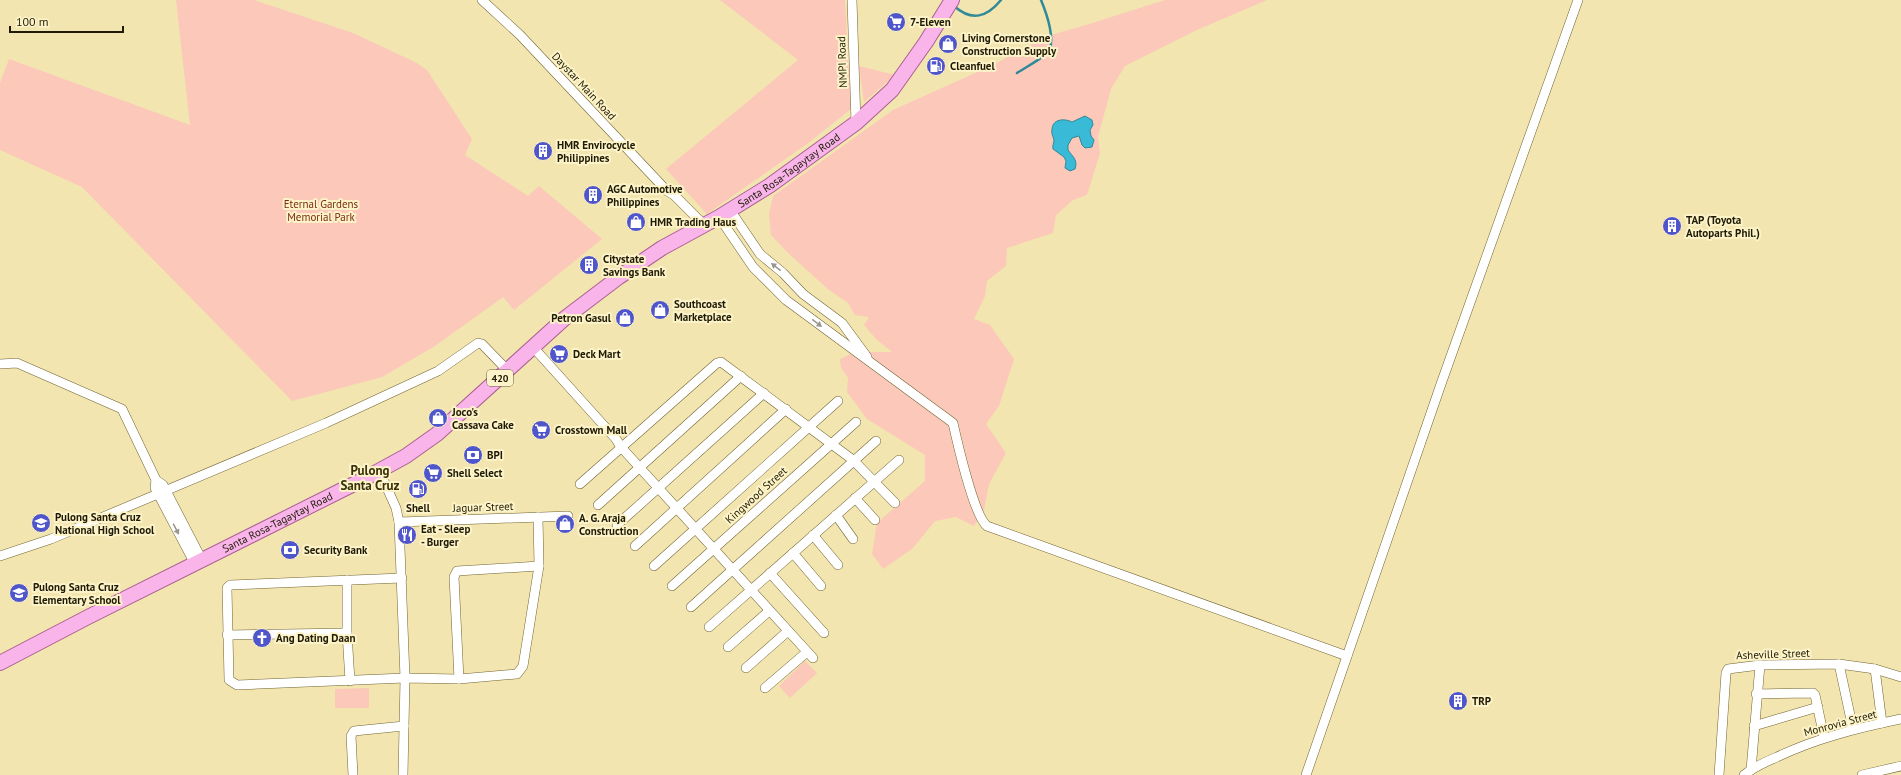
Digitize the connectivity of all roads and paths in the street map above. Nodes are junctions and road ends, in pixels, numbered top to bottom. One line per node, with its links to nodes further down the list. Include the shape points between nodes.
1 (482, 0): 7 (street, Daystar Main Road, via 520,35 667,191 670,199)
2 (852, 0): 5 (street, NMPI Road)
3 (952, 0): 5 (main road, Santa Rosa-Tagaytay Road / 420, via 892,90)
4 (1578, 0): 65 (street)
5 (856, 124): 6 (main road, Santa Rosa-Tagaytay Road / 420, via 780,178)
6 (724, 213): 7 (main road, Santa Rosa-Tagaytay Road / 420); 10 (street, one-way to 6, via 842,323 803,294 760,254); 10 (street, one-way to 10, via 753,267 786,300)
7 (701, 227): 8 (main road, Santa Rosa-Tagaytay Road / 420, via 662,248 615,280 565,318)
8 (534, 347): 11 (main road, Santa Rosa-Tagaytay Road / 420); 20 (street)
9 (0, 364): 28 (street, via 17,363 122,408 156,480 155,488)
10 (872, 365): 65 (street, via 953,423 963,466 987,526)
11 (508, 371): 24 (main road, Santa Rosa-Tagaytay Road / 420, via 438,433 406,456); 28 (street, via 478,343 438,371 408,386)
12 (741, 376): 13 (street); 20 (street, via 725,363 717,363); 23 (street)
13 (764, 393): 15 (street); 27 (street)
14 (838, 401): 17 (street)
15 (786, 409): 17 (street); 32 (street)
16 (856, 422): 19 (street, Kingwood Street)
17 (808, 427): 19 (street); 39 (street)
18 (876, 441): 21 (street)
19 (830, 445): 21 (street); 43 (street, Kingwood Street)
20 (621, 447): 23 (street); 26 (street)
21 (853, 460): 25 (street); 50 (street)
22 (899, 460): 25 (street)
23 (640, 468): 27 (street); 31 (street)
24 (376, 472): 36 (street); 46 (main road, Santa Rosa-Tagaytay Road / 420)
25 (874, 481): 29 (street); 30 (street)
26 (580, 484)
27 (658, 488): 32 (street); 38 (street)
28 (162, 492): 45 (street, via 51,539); 46 (street)
29 (856, 498): 33 (street); 37 (street)
30 (895, 503)
31 (598, 505)
32 (677, 508): 39 (street); 42 (street)
33 (836, 515): 40 (street); 41 (street)
34 (568, 516): 35 (street, Jaguar Street)
35 (538, 517): 36 (street, Jaguar Street); 48 (street)
36 (398, 518): 52 (street)
37 (876, 520)
38 (617, 525)
39 (695, 529): 43 (street); 49 (street)
40 (813, 535): 44 (street); 47 (street)
41 (853, 539)
42 (635, 546)
43 (714, 549): 50 (street); 54 (street, Kingwood Street)
44 (793, 553): 51 (street); 55 (street)
45 (0, 556)
46 (198, 562): 66 (main road, Santa Rosa-Tagaytay Road / 420)
47 (838, 565)
48 (539, 566): 73 (street, via 520,672); 73 (street, via 457,570 454,577)
49 (654, 566)
50 (732, 570): 56 (street); 57 (street)
51 (770, 573): 56 (street); 62 (street)
52 (402, 578): 53 (street); 72 (street)
53 (347, 580): 61 (street); 63 (street, via 231,584 226,588)
54 (672, 586)
55 (821, 586)
56 (751, 590): 58 (street); 59 (street)
57 (691, 606)
58 (769, 611): 60 (street); 64 (street)
59 (709, 627)
60 (788, 631): 69 (street); 75 (street, via 810,655)
61 (347, 633): 63 (street); 74 (street)
62 (824, 633)
63 (227, 635): 74 (street, via 229,680 234,684)
64 (728, 647)
65 (1347, 656): 88 (street)
66 (0, 663)
67 (1839, 664): 68 (street, Asheville Street); 70 (street, Asheville Street); 82 (street)
68 (1760, 665): 76 (street); 89 (street, Asheville Street, via 1732,668 1726,673)
69 (746, 668)
70 (1875, 669): 71 (street, Asheville Street); 79 (street)
71 (1901, 677)
72 (405, 678): 73 (street); 74 (street); 80 (street)
73 (459, 679)
74 (350, 681)
75 (765, 688)
76 (1756, 694): 77 (street, via 1810,692 1815,695); 81 (street)
77 (1818, 707): 81 (street); 83 (street)
78 (1901, 719): 79 (street, Monrovia Street)
79 (1882, 723): 82 (street, Monrovia Street)
80 (404, 726): 86 (street, via 354,730 351,736); 87 (street)
81 (1754, 726): 85 (street)
82 (1853, 729): 83 (street, Monrovia Street)
83 (1824, 737): 85 (street, Monrovia Street)
84 (1901, 766): 90 (street)
85 (1748, 772)
86 (353, 775)
87 (403, 775)
88 (1306, 775)
89 (1719, 775)
90 (1862, 775)

